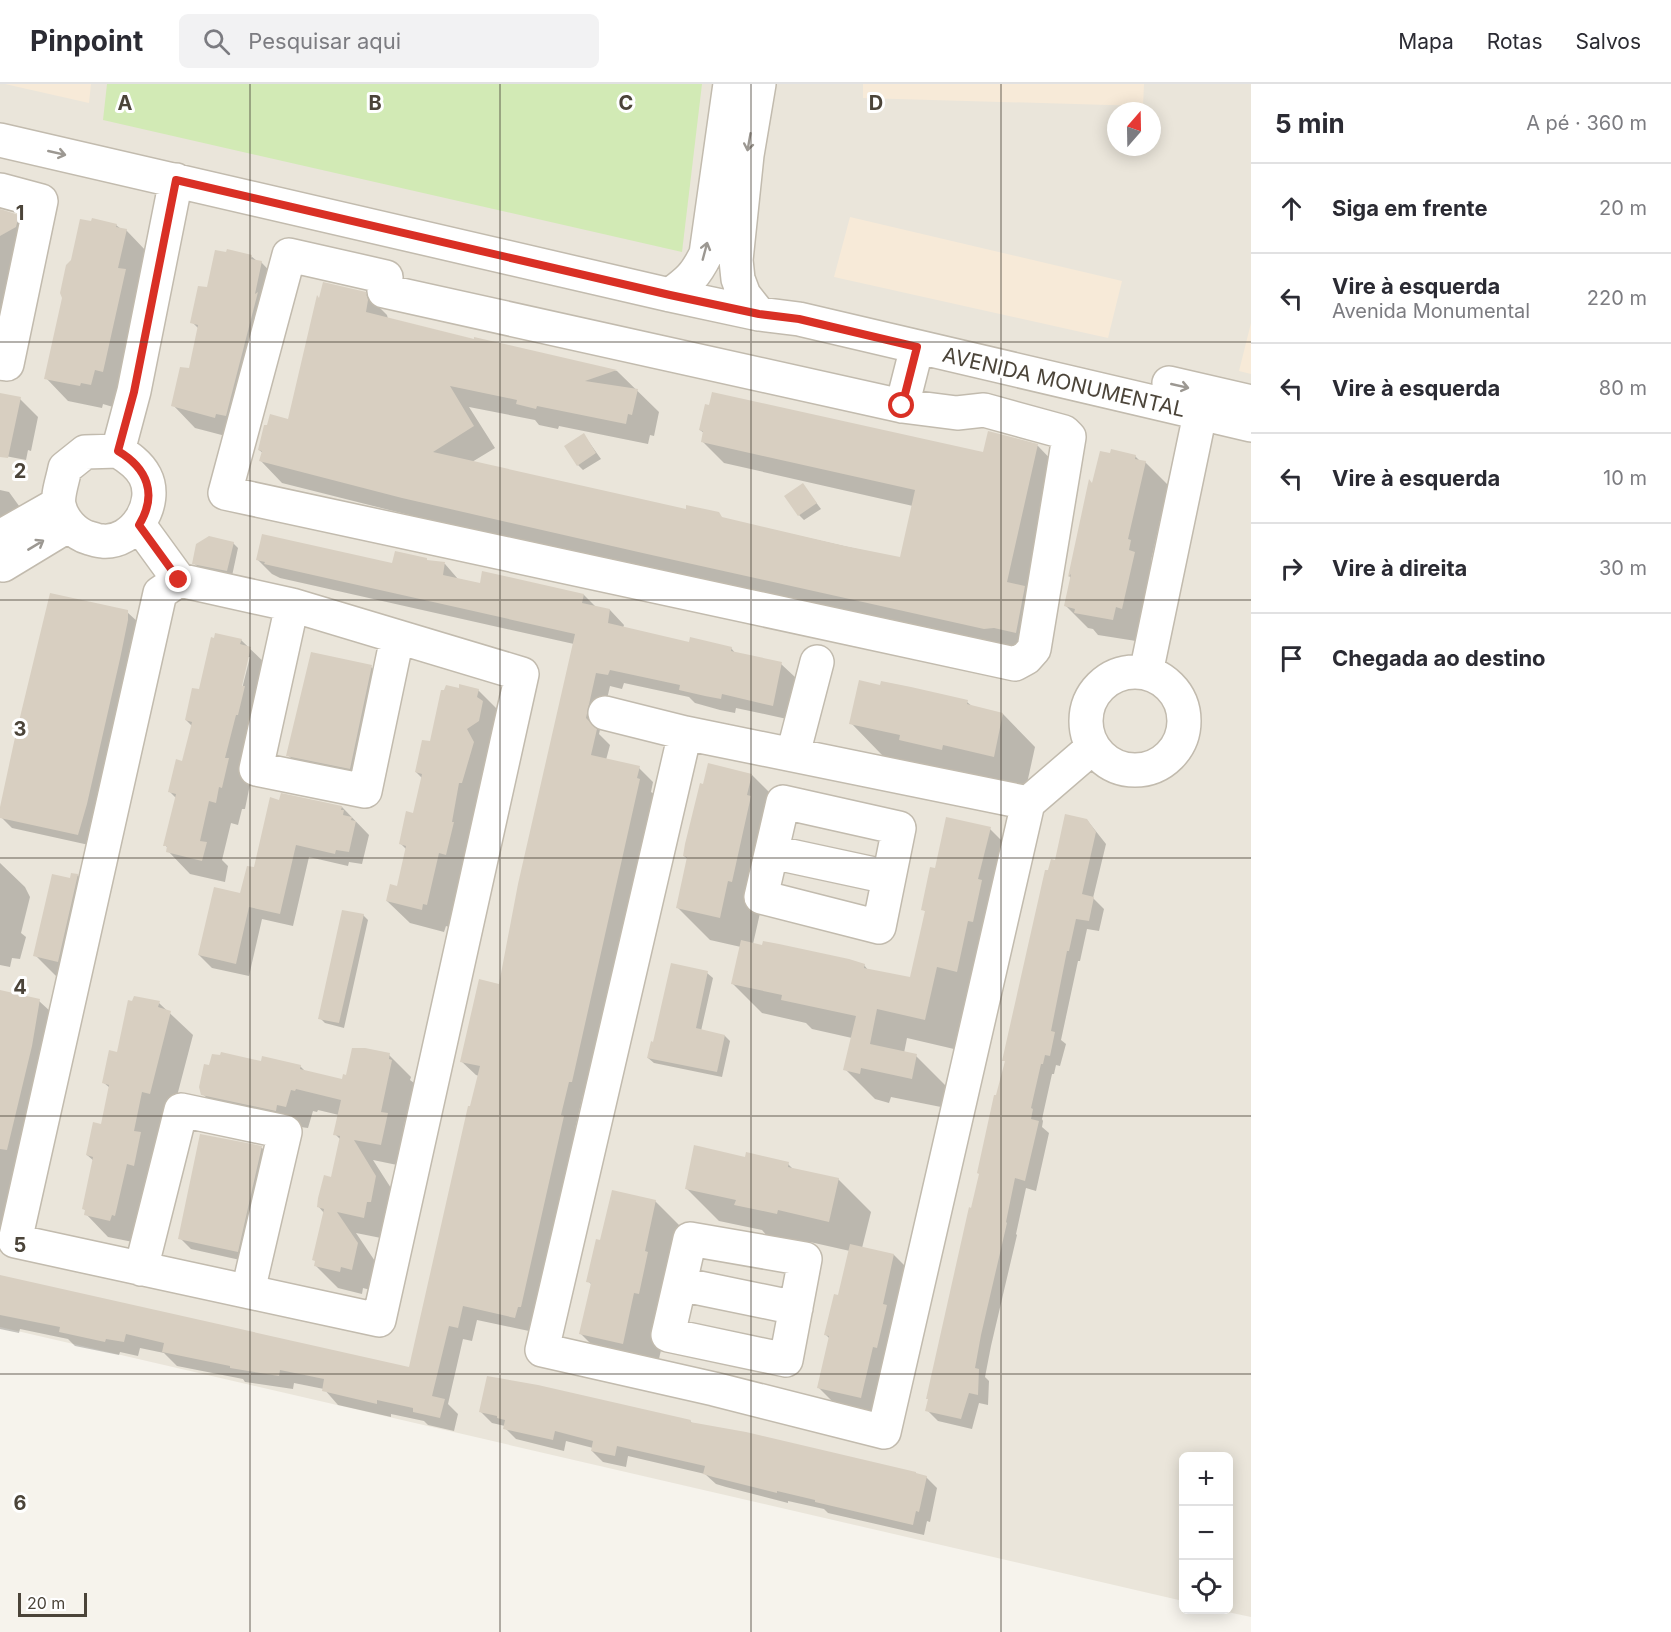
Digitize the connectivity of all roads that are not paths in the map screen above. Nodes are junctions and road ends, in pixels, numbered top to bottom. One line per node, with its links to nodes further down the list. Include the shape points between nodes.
1 (730, 84): 6 (street, one-way to 1, via 697,272 706,254)
2 (759, 84): 7 (street, one-way to 7, via 736,260 744,295)
3 (0, 140): 4 (street, AVENIDA MONUMENTAL, one-way to 4)
4 (176, 180): 6 (street, AVENIDA MONUMENTAL); 15 (street, via 134,392)
5 (0, 190): 10 (street, via 41,201 7,364)
6 (670, 295): 7 (street, AVENIDA MONUMENTAL)
7 (759, 314): 8 (street, AVENIDA MONUMENTAL)
8 (799, 319): 9 (street, AVENIDA MONUMENTAL); 11 (street, one-way to 11, via 813,308 831,304)
9 (917, 347): 12 (street); 13 (street, AVENIDA MONUMENTAL)
10 (0, 363)
11 (1251, 402)
12 (902, 406): 12 (street, via 384,291 386,277 289,255 225,493 1015,664 1034,649 1069,437 1064,432 984,410 957,413)
13 (1200, 414): 14 (street, AVENIDA MONUMENTAL); 23 (street)
14 (1251, 426)
15 (118, 451): 16 (street, via 85,452 65,468); 17 (street, via 145,476 149,498)
16 (64, 515): 17 (street, via 80,535 104,542); 18 (street)
17 (129, 531): 19 (street)
18 (1, 560)
19 (169, 586): 20 (street); 33 (street, via 15,1241)
20 (292, 605): 21 (street); 21 (street, via 256,769 365,791)
21 (398, 638): 35 (street, via 522,674 379,1320)
22 (817, 662): 27 (street)
23 (1146, 673): 26 (street, via 1126,673 1109,680 1095,693 1087,711 1086,729); 26 (street, via 1167,684 1181,704 1184,728 1175,750 1157,766 1134,771 1110,764)
24 (605, 713): 25 (street)
25 (685, 733): 27 (street); 38 (street, via 542,1350)
26 (1093, 747): 29 (street)
27 (793, 754): 28 (street)
28 (853, 767): 29 (street); 30 (street)
29 (1029, 803): 38 (street, via 884,1432)
30 (843, 816): 31 (street, via 783,802); 32 (street, via 900,828)
31 (772, 852): 32 (street); 32 (street, via 761,897 879,927)
32 (888, 878)
33 (141, 1269): 35 (street); 35 (street, via 181,1110 285,1132)
34 (680, 1284): 36 (street); 36 (street, via 690,1239 806,1259); 37 (street, via 669,1335)
35 (248, 1291)
36 (796, 1308): 37 (street, via 786,1360)
37 (723, 1347): 38 (street)
38 (714, 1389)

